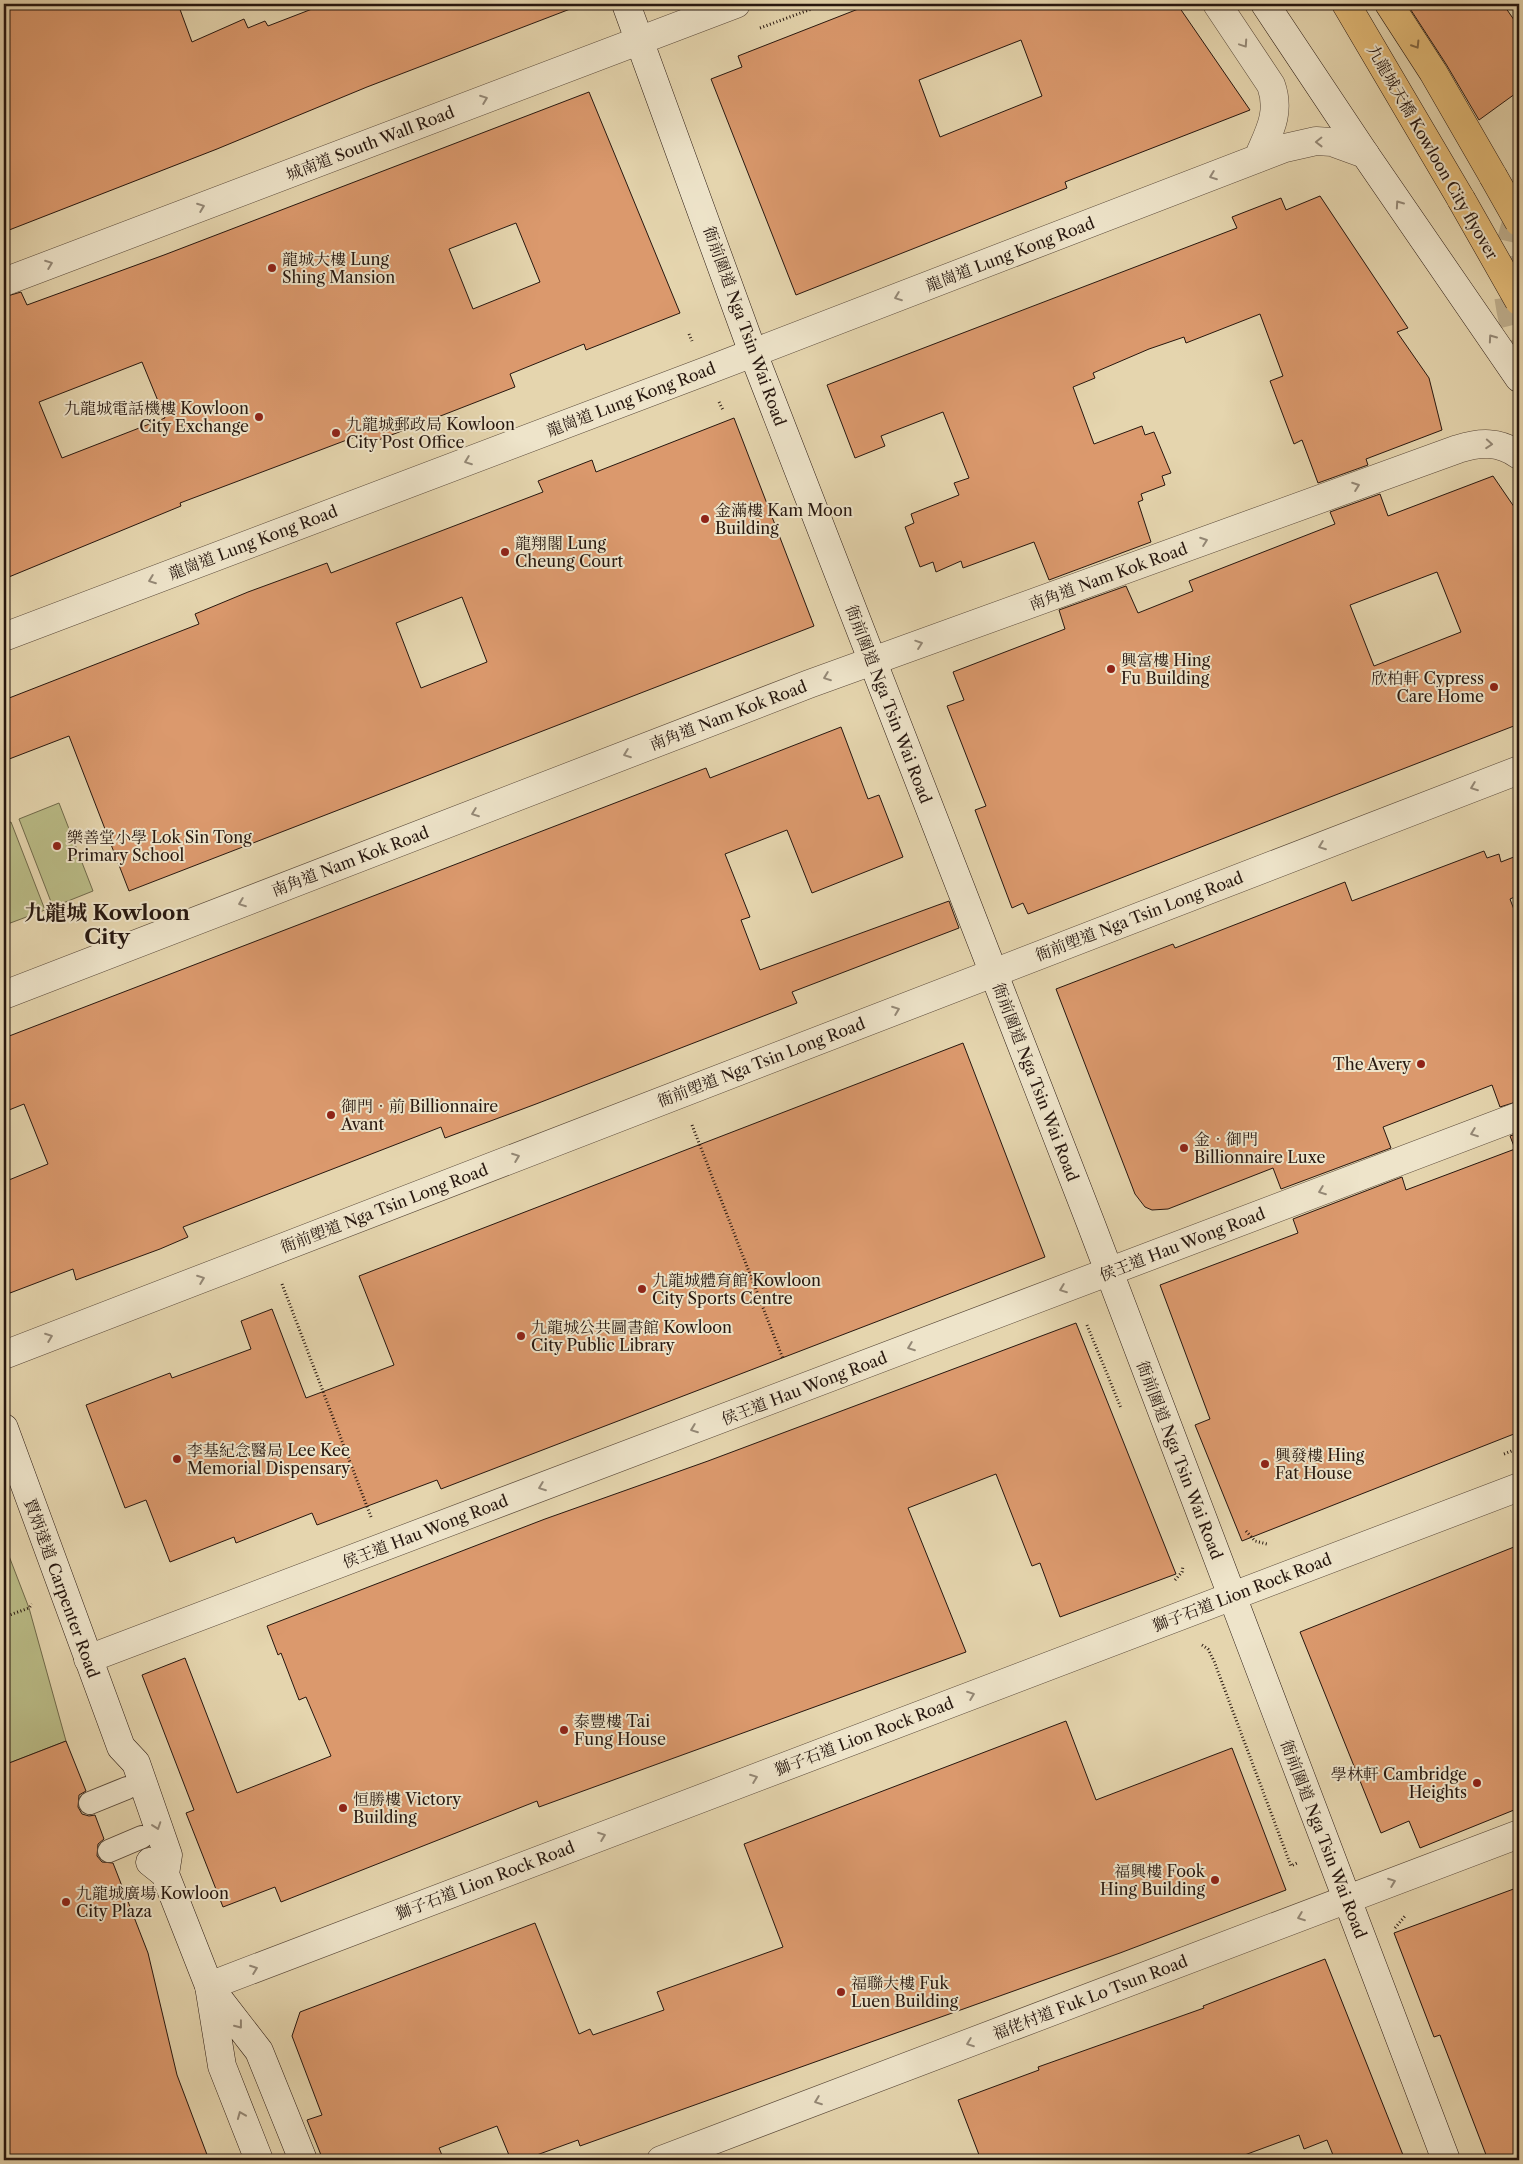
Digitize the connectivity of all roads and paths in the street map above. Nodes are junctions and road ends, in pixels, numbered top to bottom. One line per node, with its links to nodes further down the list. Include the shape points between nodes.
1 (626, 4): 7 (street, 衙前圍道 Nga Tsin Wai Road)
2 (736, 4): 7 (street, 城南道 South Wall Road)
3 (1217, 4): 9 (street, one-way to 9, via 1271,85 1276,98 1273,120)
4 (1265, 4): 8 (street)
5 (1346, 4): 12 (main road, 九龍城天橋 Kowloon City flyover, bridge)
6 (1390, 4): 10 (main road, one-way to 10, bridge)
7 (640, 40): 11 (street, 城南道 South Wall Road, one-way to 7); 13 (street, 衙前圍道 Nga Tsin Wai Road)
8 (1365, 154): 9 (street, 龍崗道 Lung Kong Road, one-way to 9, via 1332,142 1316,141); 14 (street, one-way to 8)
9 (1258, 158): 13 (street, 龍崗道 Lung Kong Road, one-way to 13)
10 (1519, 222)
11 (4, 282)
12 (1519, 301)
13 (753, 353): 16 (street, 龍崗道 Lung Kong Road, one-way to 16); 17 (street, 衙前圍道 Nga Tsin Wai Road)
14 (1519, 378)
15 (1519, 455): 17 (street, 南角道 Nam Kok Road, one-way to 15, via 1458,449 1485,443)
16 (4, 637)
17 (873, 660): 19 (street, 衙前圍道 Nga Tsin Wai Road); 20 (street, 南角道 Nam Kok Road, one-way to 20)
18 (1519, 770): 19 (street, 衙前塱道 Nga Tsin Long Road, one-way to 19)
19 (993, 973): 23 (street, 衙前圍道 Nga Tsin Wai Road); 25 (street, 衙前塱道 Nga Tsin Long Road, one-way to 19)
20 (4, 995)
21 (1519, 1116): 23 (street, 侯王道 Hau Wong Road, one-way to 23)
22 (692, 1125): 26 (path)
23 (1109, 1271): 32 (street, 衙前圍道 Nga Tsin Wai Road); 36 (street, 侯王道 Hau Wong Road, one-way to 36)
24 (282, 1284): 29 (path)
25 (4, 1355)
26 (786, 1367)
27 (4, 1428): 36 (street, 賈炳達道 Carpenter Road)
28 (1519, 1487): 32 (street, 獅子石道 Lion Rock Road)
29 (373, 1522)
30 (1185, 1561): 31 (path, via 1182,1572)
31 (1170, 1584)
32 (1231, 1596): 45 (street, 衙前圍道 Nga Tsin Wai Road); 48 (street, 獅子石道 Lion Rock Road, one-way to 32)
33 (36, 1600): 34 (path, via 29,1608)
34 (4, 1617)
35 (1200, 1643): 43 (path, via 1208,1649 1214,1661)
36 (88, 1659): 37 (street, 賈炳達道 Carpenter Road)
37 (121, 1747): 38 (street, 賈炳達道 Carpenter Road); 44 (street, 賈炳達道 Carpenter Road, one-way to 44, via 136,1763 168,1855)
38 (126, 1788): 39 (lane); 41 (street, 賈炳達道 Carpenter Road)
39 (90, 1803)
40 (1519, 1834): 45 (street, 福佬村道 Fuk Lo Tsun Road, one-way to 40)
41 (142, 1837): 42 (lane); 44 (street, 賈炳達道 Carpenter Road, via 150,1862)
42 (109, 1851)
43 (1291, 1866)
44 (164, 1874): 48 (street, 賈炳達道 Carpenter Road)
45 (1347, 1900): 51 (street, 福佬村道 Fuk Lo Tsun Road, one-way to 51); 52 (street, 衙前圍道 Nga Tsin Wai Road)
46 (1408, 1914): 47 (path, via 1394,1929)
47 (1394, 1935)
48 (209, 1986): 49 (street, 賈炳達道 Carpenter Road, one-way to 48, via 222,2066); 50 (street, 賈炳達道 Carpenter Road, one-way to 50, via 259,2050)
49 (259, 2160)
50 (303, 2160)
51 (661, 2160)
52 (1446, 2160)

